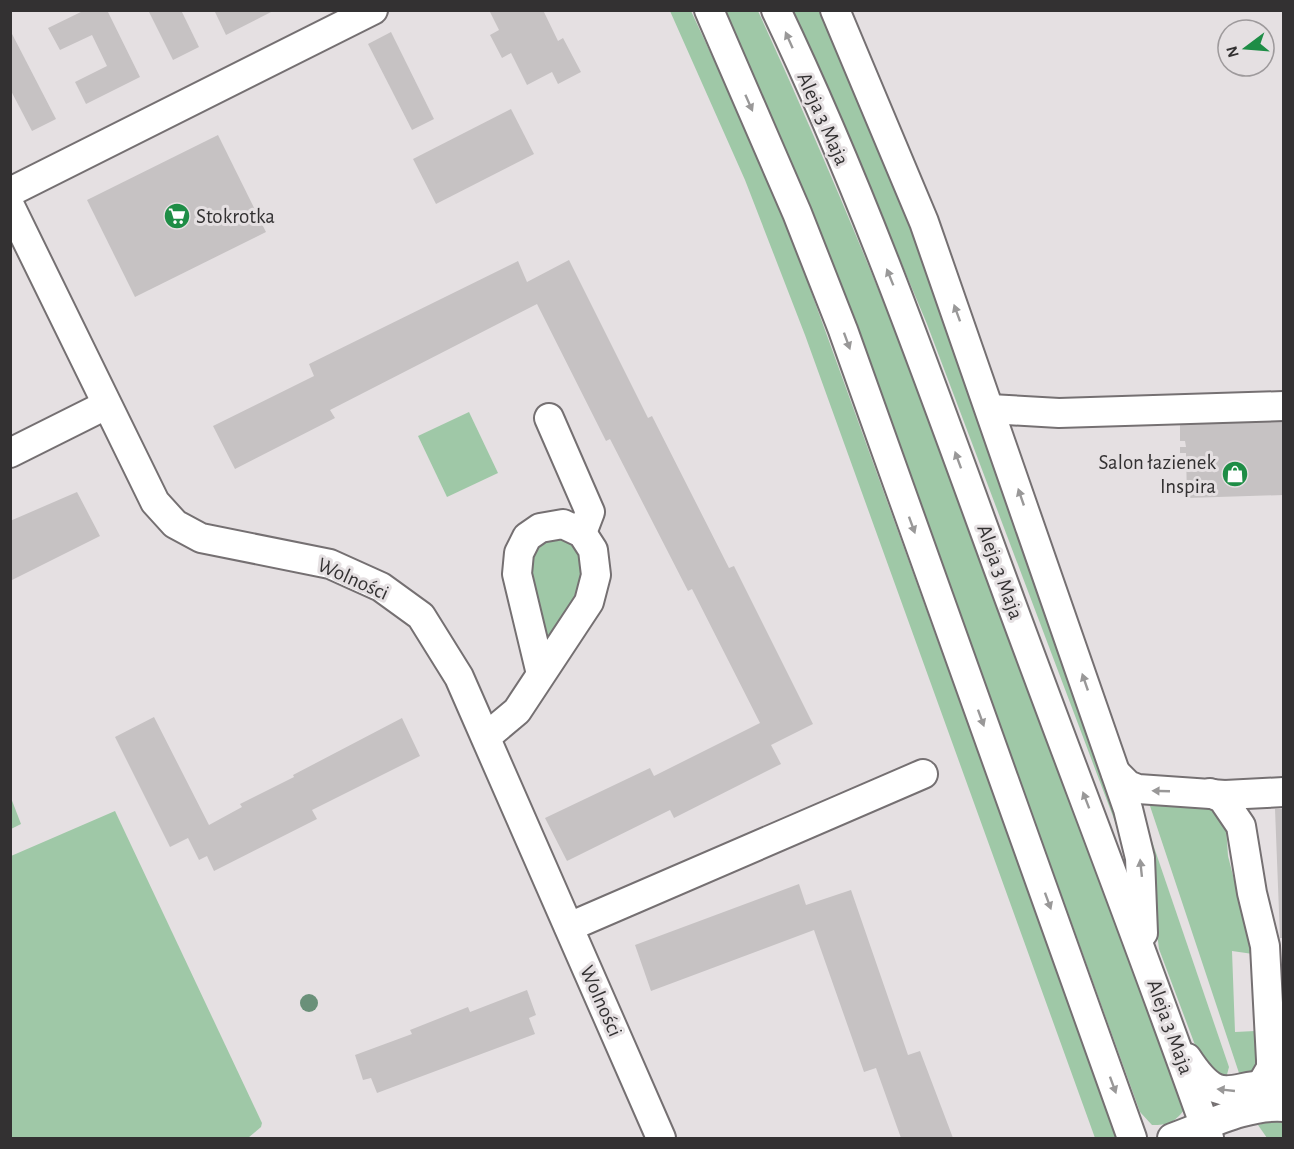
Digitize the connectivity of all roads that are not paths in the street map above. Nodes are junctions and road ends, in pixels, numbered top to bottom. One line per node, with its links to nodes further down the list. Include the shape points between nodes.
1 (374, 10): 5 (street)
2 (709, 10): 27 (street, one-way to 27, via 843,330)
3 (776, 10): 20 (street, Aleja 3 Maja, one-way to 3, via 904,313)
4 (835, 10): 9 (street, one-way to 4, via 924,222)
5 (10, 192)
6 (10, 206): 7 (street, Wolności)
7 (106, 405): 11 (street); 14 (street, Wolności, via 155,502 175,524 201,538 330,564 381,587 421,616 459,677)
8 (1284, 406): 9 (street, via 1059,413)
9 (990, 409): 15 (street, one-way to 9)
10 (549, 418): 12 (street, via 590,512)
11 (10, 453)
12 (582, 533): 13 (street, via 593,550 596,575 589,602); 13 (street, via 563,524 540,528 526,537 519,553 517,574)
13 (541, 674): 14 (street, via 517,711)
14 (486, 737): 19 (street, Wolności)
15 (1116, 773): 18 (street, one-way to 15, via 1138,789); 20 (street, one-way to 15, via 1142,931 1140,858)
16 (923, 774): 19 (street)
17 (1284, 792): 18 (street)
18 (1210, 793): 22 (street, via 1222,798 1241,826 1265,946)
19 (569, 927): 26 (street, Wolności)
20 (1155, 988): 21 (street, Aleja 3 Maja)
21 (1170, 1026): 22 (street, one-way to 21, via 1229,1092 1218,1090 1207,1084 1191,1064); 25 (street, Aleja 3 Maja)
22 (1272, 1077)
23 (1284, 1107): 24 (street, via 1268,1106)
24 (1245, 1113): 25 (street); 29 (street)
25 (1207, 1133): 28 (street)
26 (661, 1138)
27 (1132, 1138)
28 (1172, 1138)
29 (1233, 1138)

